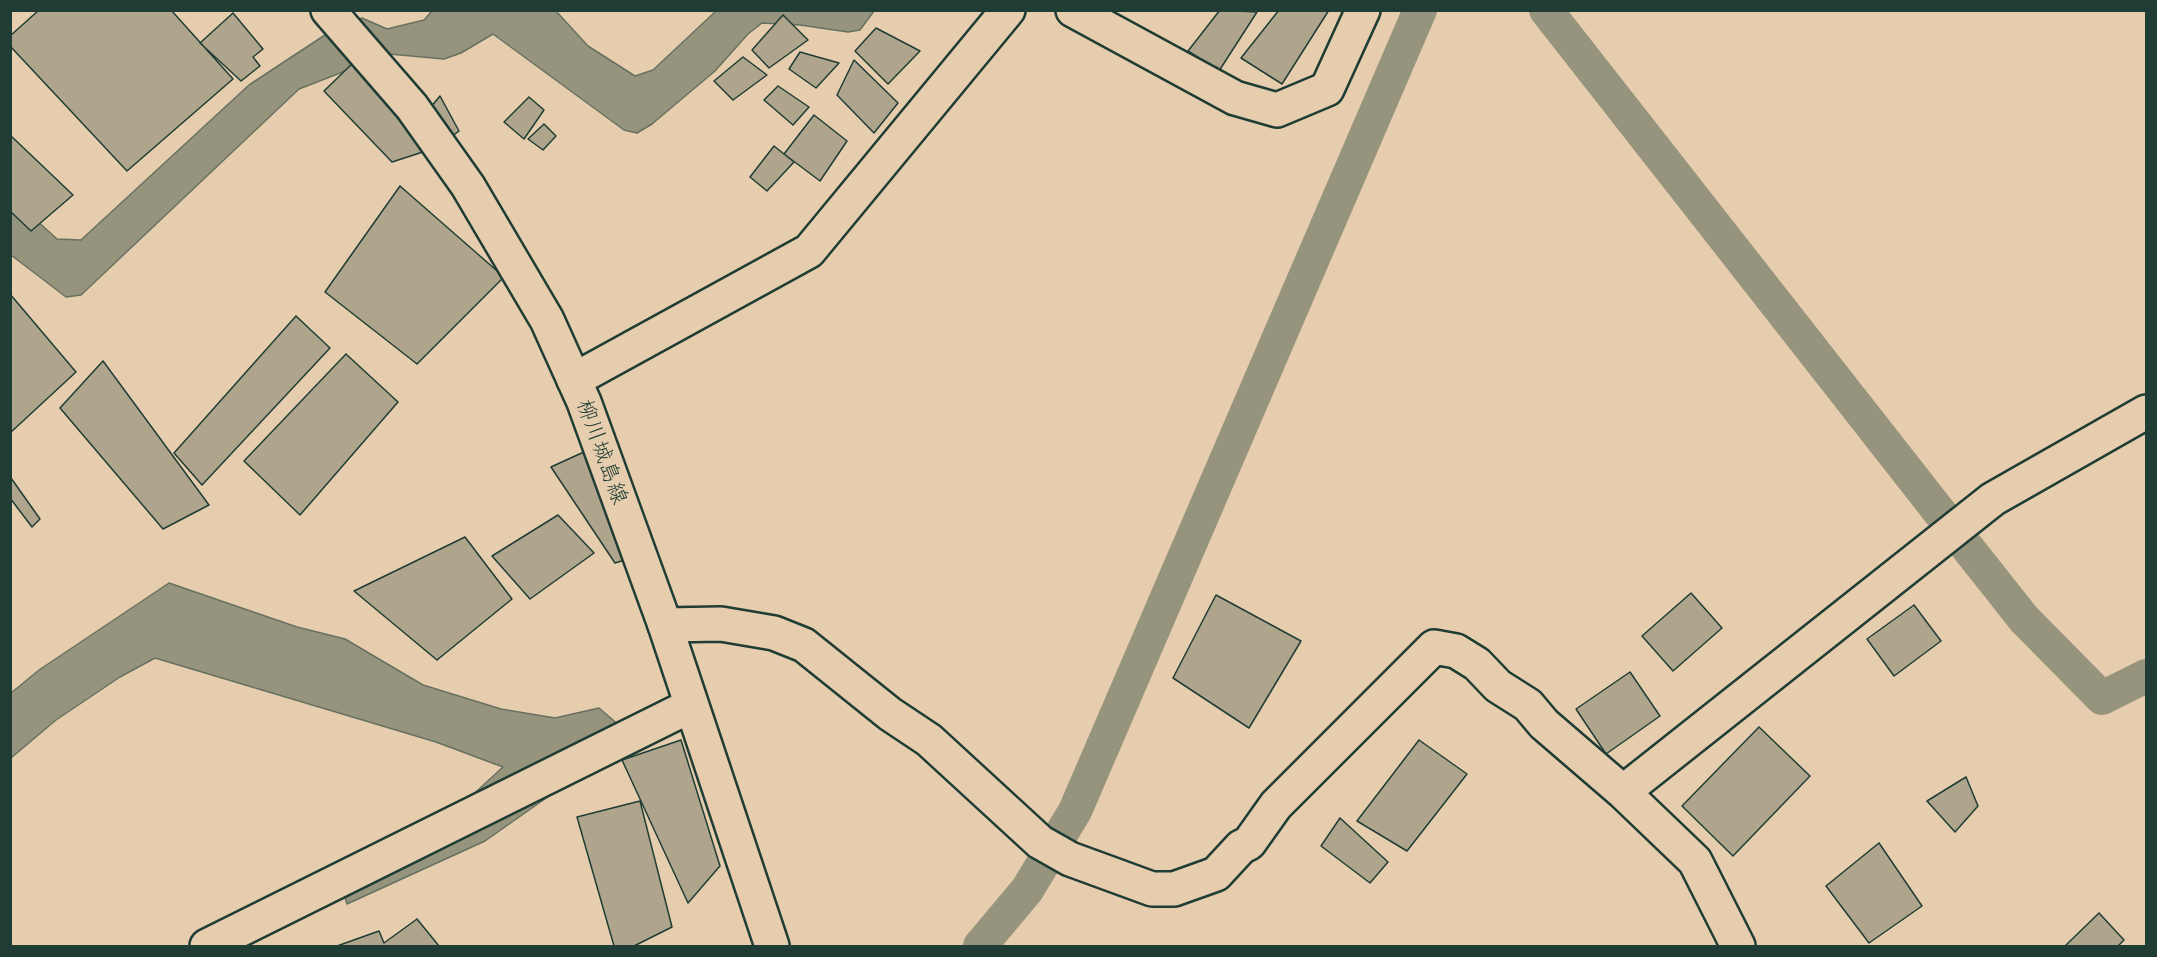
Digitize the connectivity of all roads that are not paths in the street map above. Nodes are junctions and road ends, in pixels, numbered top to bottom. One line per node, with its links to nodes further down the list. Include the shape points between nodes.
1 (328, 10): 5 (street, 柳川城島線, via 412,107 468,186 547,320)
2 (1008, 10): 5 (street, via 809,251)
3 (1073, 10): 4 (street, via 1235,98 1276,110 1327,89)
4 (1363, 10)
5 (574, 380): 7 (street, 柳川城島線)
6 (2146, 412): 9 (street, via 1993,499)
7 (665, 625): 8 (street, 柳川城島線); 9 (street, via 721,624 774,633 804,645 929,740 1040,842 1070,859 1152,889 1174,889 1216,874 1240,847 1249,843 1276,805 1434,647 1456,651 1477,664)
8 (690, 706): 10 (street); 11 (street, 柳川城島線)
9 (1623, 792): 12 (street, via 1695,861)
10 (207, 946)
11 (772, 946)
12 (1738, 946)

